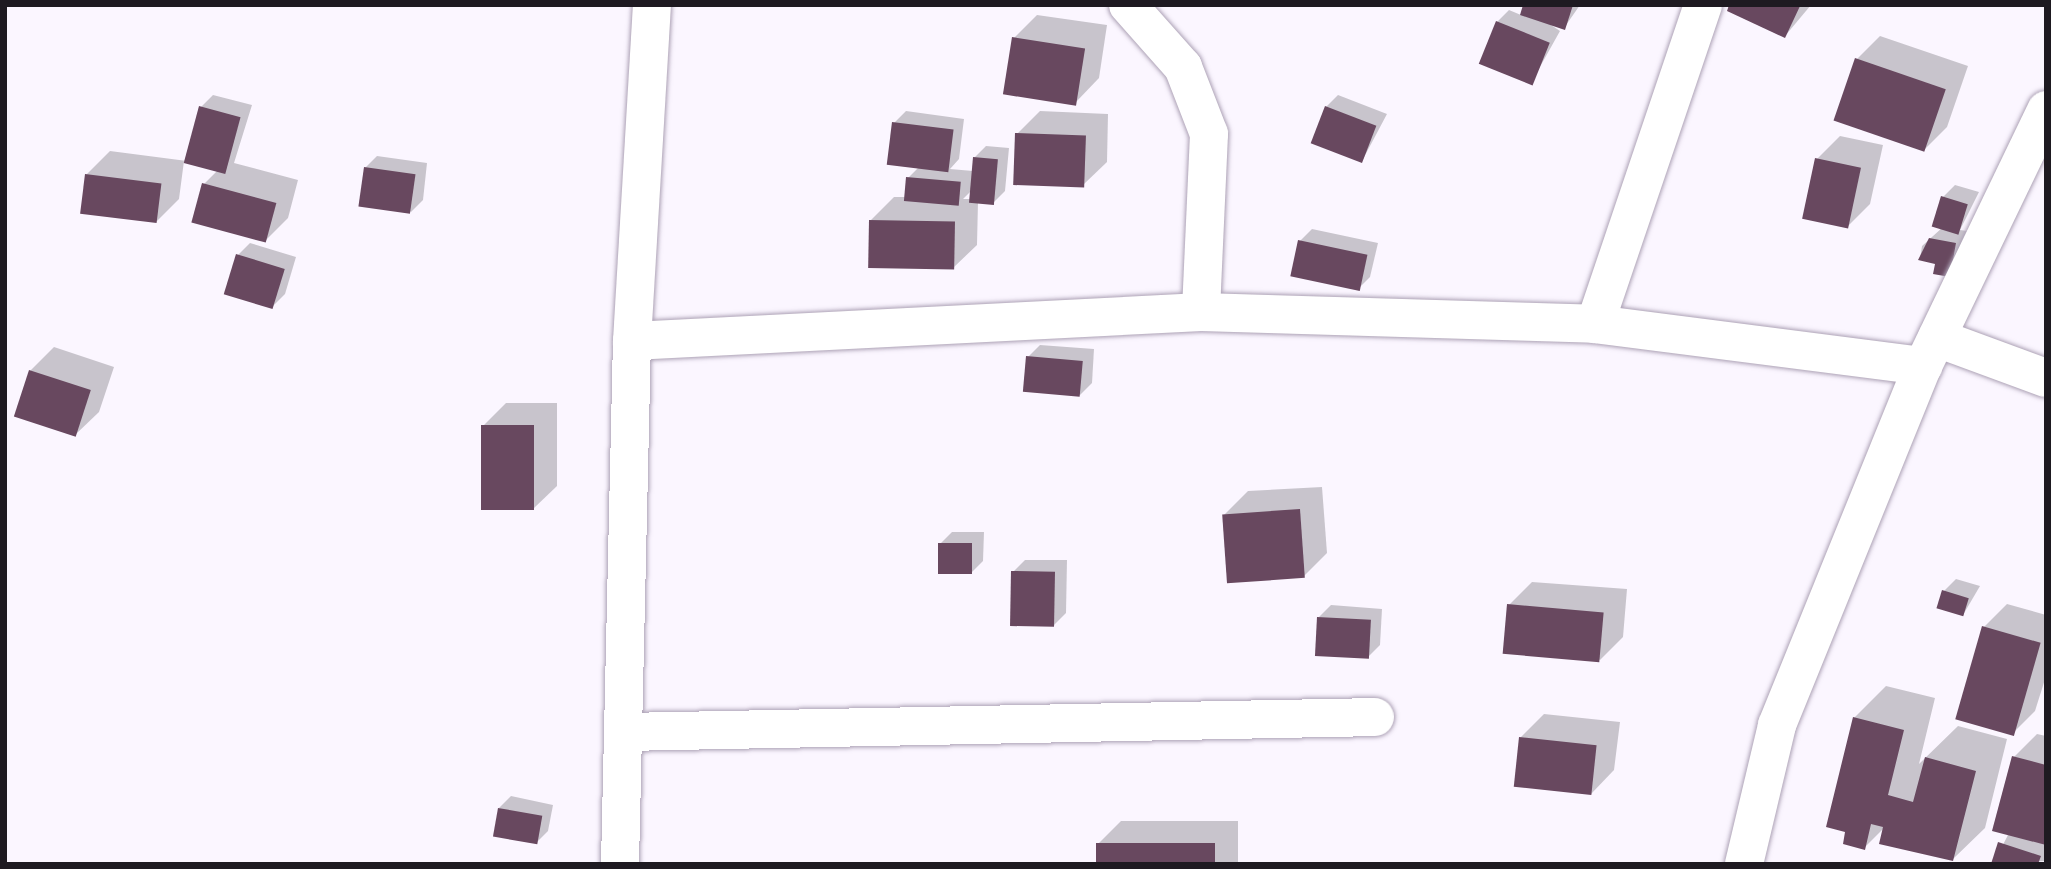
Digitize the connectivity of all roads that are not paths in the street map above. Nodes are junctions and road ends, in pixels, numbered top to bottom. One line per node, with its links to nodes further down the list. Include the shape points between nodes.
1 (652, 5): 7 (street)
2 (1128, 5): 5 (street, via 1183,66 1209,134)
3 (1703, 5): 6 (street)
4 (2046, 110): 8 (street)
5 (1201, 312): 6 (street); 7 (street)
6 (1595, 324): 8 (street)
7 (632, 341): 11 (street)
8 (1930, 352): 9 (street); 13 (street, via 1777,725)
9 (2046, 378)
10 (1376, 717): 11 (street)
11 (624, 732): 12 (street)
12 (621, 864)
13 (1744, 864)

